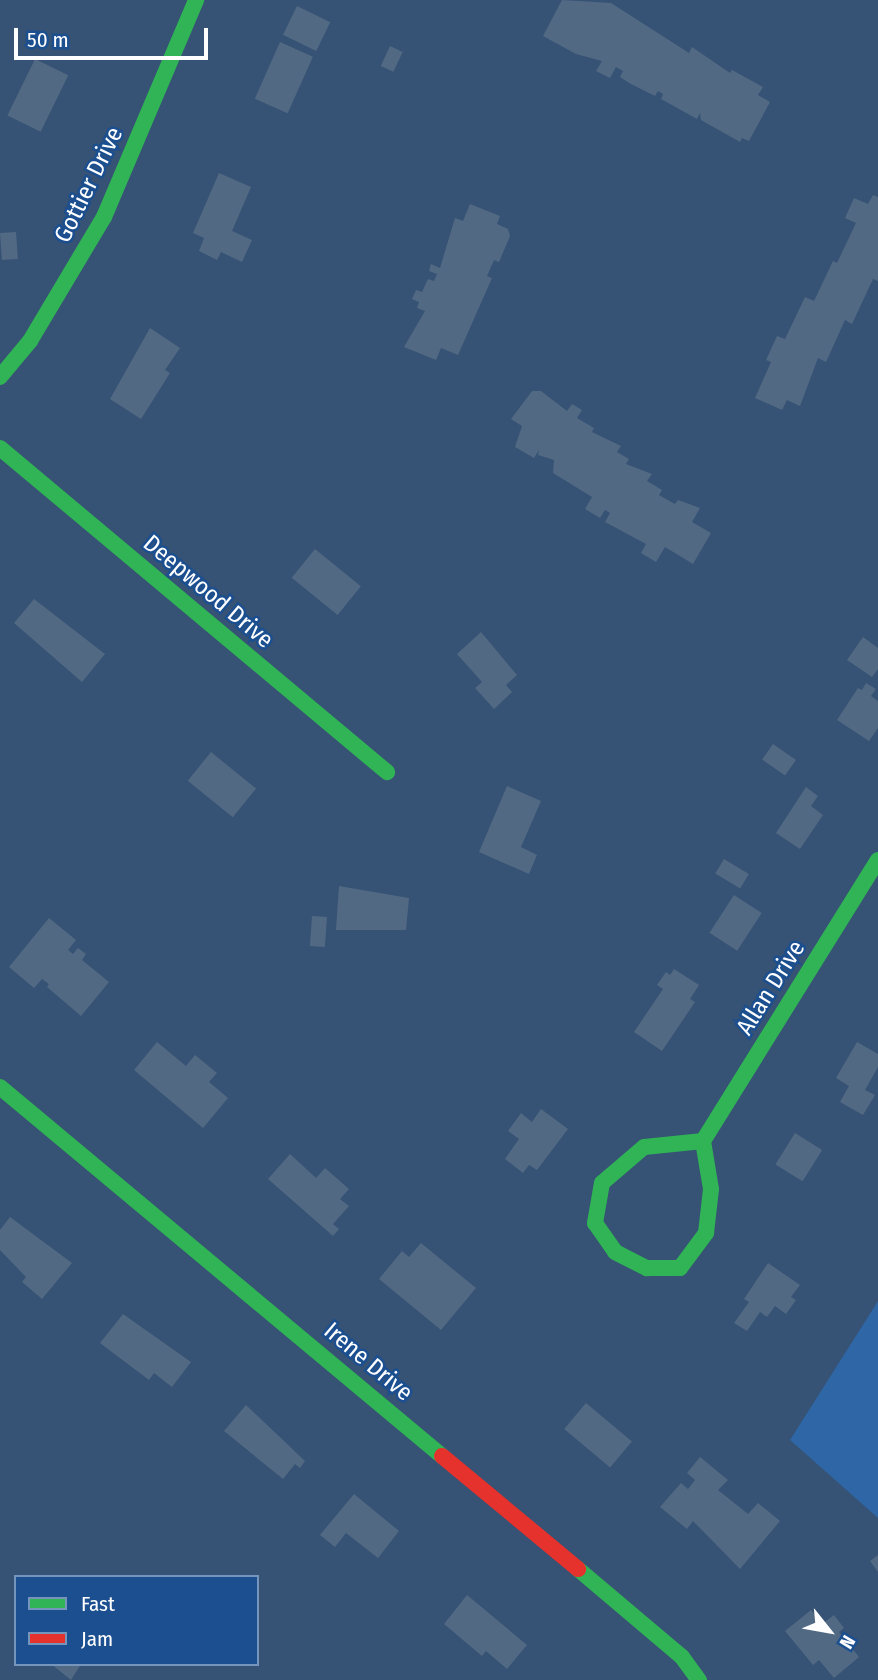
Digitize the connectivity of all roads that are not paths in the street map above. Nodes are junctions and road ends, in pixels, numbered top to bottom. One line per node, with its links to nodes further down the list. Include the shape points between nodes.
1 (196, 0): 2 (street, Gottier Drive, via 104,217 30,341)
2 (0, 377)
3 (0, 448): 4 (street, Deepwood Drive)
4 (387, 772)
5 (878, 860): 7 (street, Allan Drive)
6 (0, 1087): 8 (street, Irene Drive, via 639,1620 682,1657)
7 (703, 1141): 7 (street, via 711,1189 706,1233 680,1268 647,1268 615,1252 595,1223 602,1182 644,1147)
8 (699, 1680)

